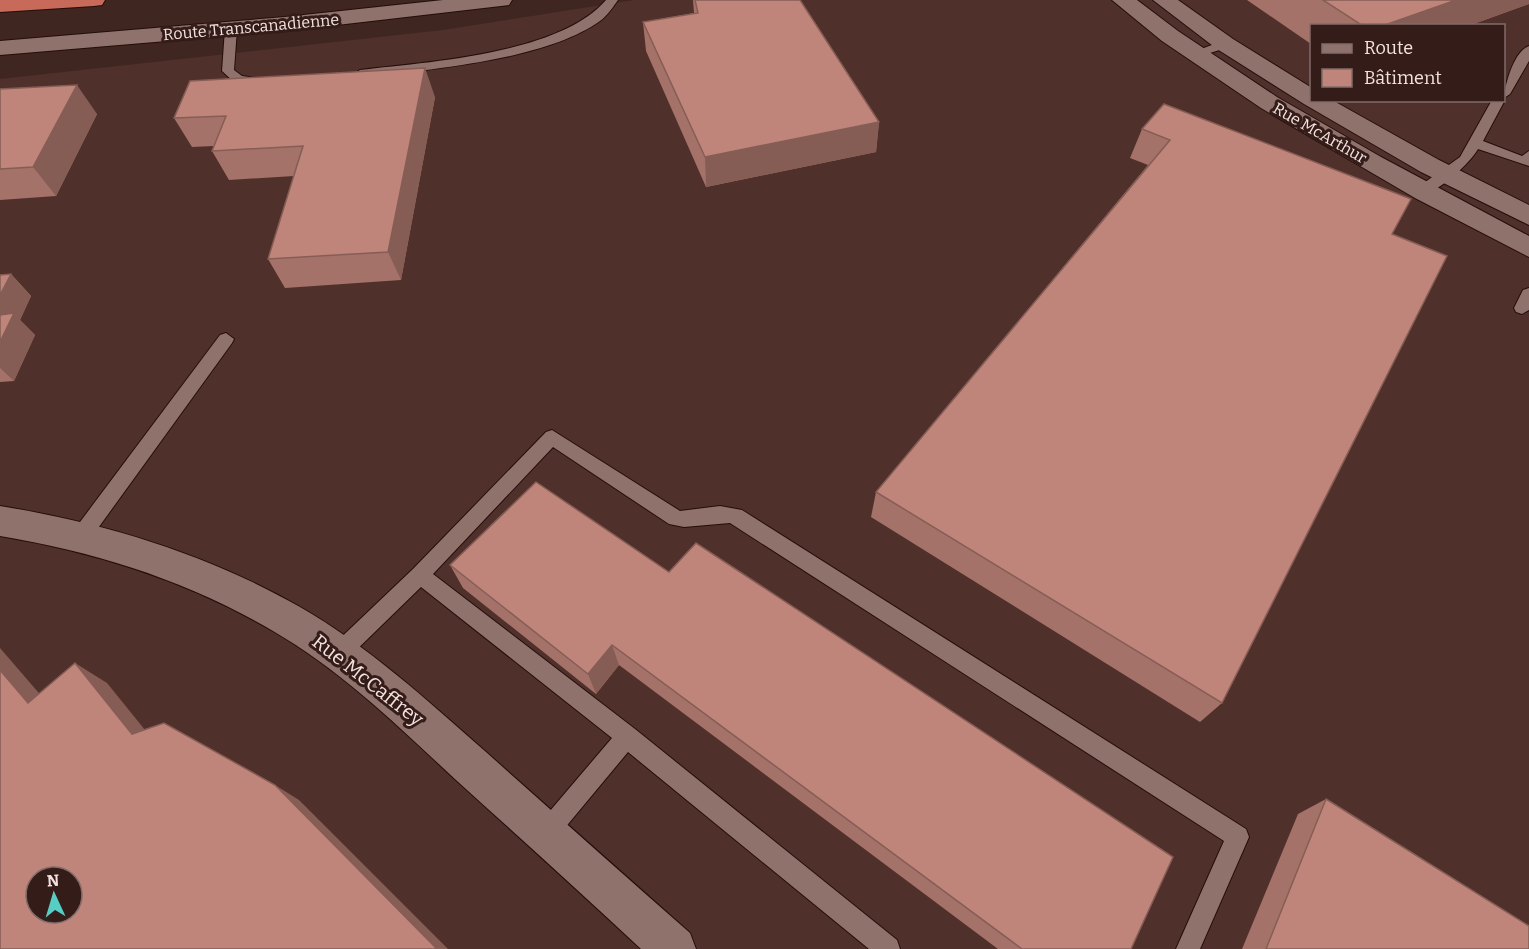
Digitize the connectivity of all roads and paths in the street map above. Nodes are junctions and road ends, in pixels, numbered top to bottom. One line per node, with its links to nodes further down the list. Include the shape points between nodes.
1 (94, 0): 6 (highway)
2 (501, 0): 7 (street, Route Transcanadienne)
3 (612, 0): 12 (lane, via 594,20 550,40 477,58)
4 (1123, 0): 11 (street, Rue McArthur)
5 (1164, 0): 8 (street, Rue McArthur)
6 (0, 6)
7 (231, 29): 9 (street, Route Transcanadienne); 13 (lane, via 228,71 246,81)
8 (1225, 44): 11 (lane); 15 (street, Rue McArthur)
9 (0, 48)
10 (1529, 50): 14 (lane)
11 (1194, 54): 21 (street, Rue McArthur, via 1291,116)
12 (346, 75)
13 (272, 83)
14 (1505, 91)
15 (1310, 98)
16 (1317, 102): 20 (street, Rue McArthur)
17 (1499, 102): 18 (lane)
18 (1475, 143): 19 (lane, via 1526,162); 20 (lane, via 1465,160)
19 (1529, 155)
20 (1446, 174): 21 (lane); 22 (street, Rue McArthur)
21 (1422, 191): 23 (street, Rue McArthur)
22 (1529, 216)
23 (1529, 248)
24 (226, 339): 26 (lane)
25 (0, 521): 26 (street, Rue McCaffrey)
26 (81, 536): 28 (street, Rue McCaffrey, via 205,578 288,620)
27 (420, 575): 28 (lane); 29 (lane); 33 (lane, via 552,437 676,518 695,519 715,512 735,516 1238,837)
28 (338, 654): 30 (street, Rue McCaffrey, via 432,730)
29 (627, 737): 30 (lane); 32 (lane)
30 (546, 833): 31 (street, Rue McCaffrey)
31 (674, 949)
32 (888, 949)
33 (1188, 949)

